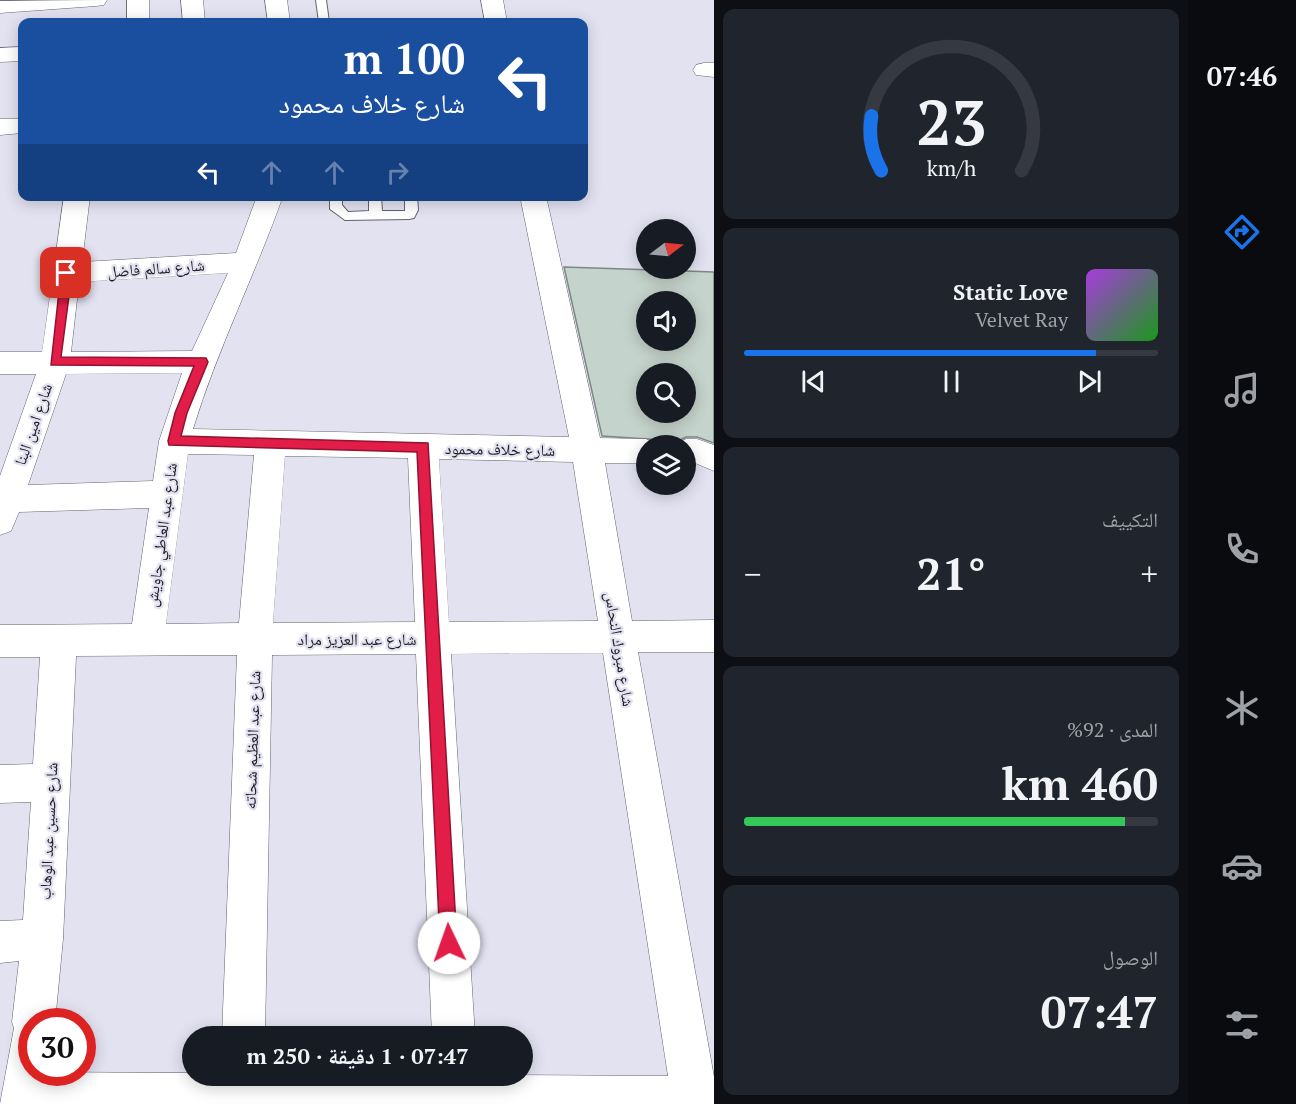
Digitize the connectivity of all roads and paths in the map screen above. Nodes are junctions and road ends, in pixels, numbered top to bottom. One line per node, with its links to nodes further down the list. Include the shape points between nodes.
1 (96, 0): 8 (street)
2 (138, 0): 9 (street)
3 (192, 0): 10 (street)
4 (276, 0): 11 (street)
5 (321, 0): 12 (lane)
6 (492, 0): 13 (street)
7 (0, 7): 8 (street)
8 (72, 12)
9 (138, 18)
10 (194, 18)
11 (278, 18)
12 (323, 18)
13 (495, 18)
14 (18, 126): 15 (street)
15 (0, 127)
16 (76, 201): 24 (street, شارع امين البنا)
17 (268, 201): 23 (street, شارع عبد العاطي جاويش)
18 (336, 201): 22 (lane, via 335,206 345,216)
19 (375, 201): 22 (lane)
20 (411, 201): 22 (lane, via 409,215)
21 (534, 201): 31 (street, شارع مبروك النحاس)
22 (376, 216)
23 (246, 262): 24 (street, شارع سالم فاضل); 26 (street, شارع عبد العاطي جاويش)
24 (66, 273): 25 (street, شارع امين البنا)
25 (55, 362): 26 (street); 27 (street); 36 (street, شارع امين البنا)
26 (202, 362): 28 (street, شارع عبد العاطي جاويش)
27 (0, 363)
28 (174, 441): 29 (street, شارع خلاف محمود); 35 (street, شارع عبد العاطي جاويش)
29 (270, 443): 30 (street, شارع خلاف محمود); 40 (street, شارع عبد العظيم شحاته)
30 (423, 447): 31 (street, شارع خلاف محمود); 39 (street)
31 (587, 450): 32 (street, شارع خلاف محمود); 38 (street, شارع مبروك النحاس)
32 (636, 451)
33 (696, 451): 34 (street)
34 (714, 458)
35 (166, 494): 36 (street); 41 (street, شارع عبد العاطي جاويش)
36 (2, 506)
37 (714, 636): 38 (street, شارع عبد العزيز مراد)
38 (618, 637): 39 (street, شارع عبد العزيز مراد); 54 (street, شارع مبروك النحاس)
39 (433, 638): 40 (street, شارع عبد العزيز مراد); 50 (street)
40 (255, 639): 41 (street, شارع عبد العزيز مراد); 49 (street, شارع عبد العظيم شحاته)
41 (147, 640): 43 (street, شارع عبد العزيز مراد)
42 (0, 641): 43 (street, شارع عبد العزيز مراد)
43 (59, 641): 44 (street, شارع حسين عبد الوهاب)
44 (50, 782): 45 (street); 46 (street, شارع حسين عبد الوهاب)
45 (0, 784)
46 (42, 939): 47 (street); 48 (street, شارع حسين عبد الوهاب)
47 (0, 942)
48 (35, 1008)
49 (244, 1026)
50 (453, 1026)
51 (243, 1092): 52 (street); 53 (street)
52 (457, 1092): 54 (street)
53 (23, 1098)
54 (701, 1101)

